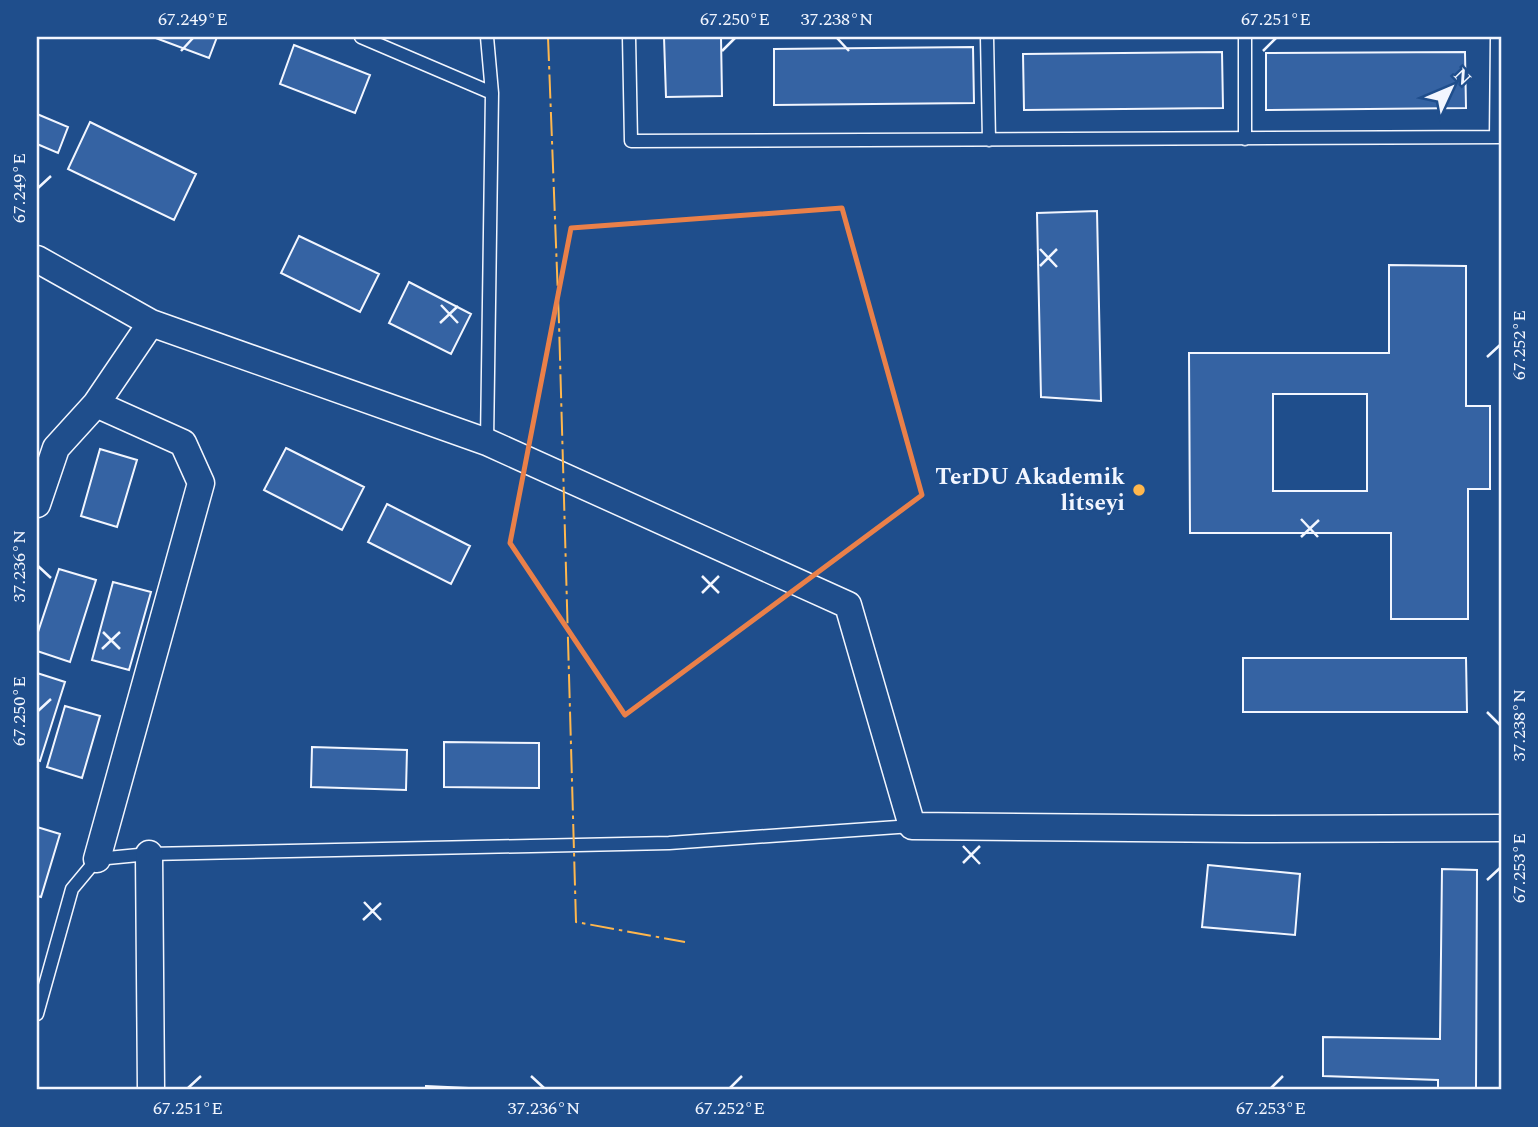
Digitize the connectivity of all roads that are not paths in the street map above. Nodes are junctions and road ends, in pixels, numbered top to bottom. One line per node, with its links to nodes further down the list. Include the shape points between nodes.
1 (361, 37): 7 (lane)
2 (487, 37): 7 (lane)
3 (629, 37): 10 (lane, via 631,141)
4 (987, 37): 10 (lane)
5 (1245, 37): 9 (lane)
6 (1497, 37): 8 (lane)
7 (492, 93): 14 (lane)
8 (1498, 137): 9 (lane)
9 (1245, 139): 10 (lane)
10 (989, 140)
11 (37, 258): 12 (street)
12 (151, 323): 13 (street); 14 (street)
13 (96, 404): 15 (street, via 56,448); 19 (street, via 183,443 201,483)
14 (488, 442): 16 (street, via 848,605)
15 (37, 504)
16 (912, 826): 17 (street); 18 (lane, via 669,842)
17 (1501, 828)
18 (149, 854): 19 (lane); 21 (street)
19 (97, 859): 20 (lane, via 72,889)
20 (37, 1014)
21 (151, 1090)

